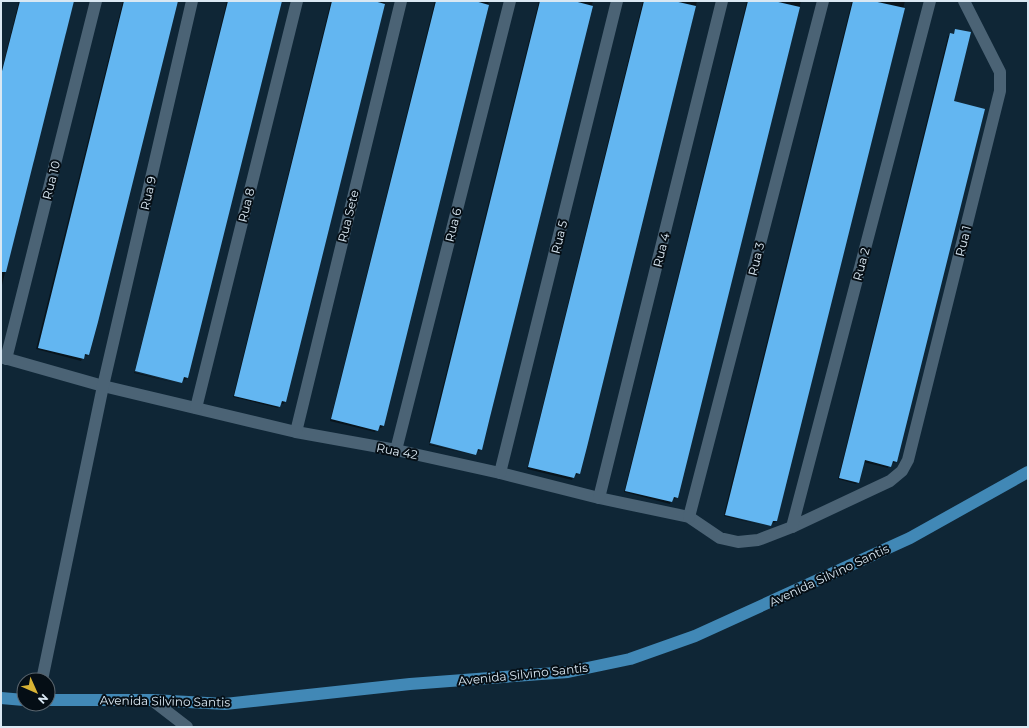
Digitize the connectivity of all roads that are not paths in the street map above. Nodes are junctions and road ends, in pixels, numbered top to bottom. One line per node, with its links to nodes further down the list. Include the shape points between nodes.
1 (96, 1): 11 (street, Rua 10)
2 (192, 1): 12 (street, Rua 9)
3 (297, 1): 13 (street, Rua 8)
4 (401, 1): 14 (street, Rua Sete)
5 (510, 1): 15 (street, Rua 6)
6 (617, 1): 17 (street, Rua 5)
7 (722, 1): 18 (street, Rua 4)
8 (823, 1): 19 (street, Rua 3)
9 (930, 1): 20 (street, Rua 2)
10 (964, 1): 20 (street, Rua 1, via 1000,72 1000,91 908,460 902,471 890,481)
11 (3, 358): 12 (street, Rua 42)
12 (103, 386): 13 (street, Rua 42); 21 (street, Rua 9)
13 (196, 408): 14 (street, Rua 42)
14 (296, 432): 15 (street, Rua 42)
15 (396, 450): 17 (street, Rua 42)
16 (1028, 472): 25 (main road, Avenida Silvino Santis, via 910,538 695,636 630,660 568,672 410,684 225,704)
17 (500, 473): 18 (street, Rua 42)
18 (599, 498): 19 (street, Rua 42)
19 (689, 517): 20 (street, Rua 1, via 720,538 738,542 758,540)
20 (792, 528)
21 (44, 672)
22 (1, 698): 23 (main road)
23 (16, 699)
24 (56, 700): 25 (main road, Avenida Silvino Santis)
25 (152, 700): 26 (street)
26 (187, 727)

